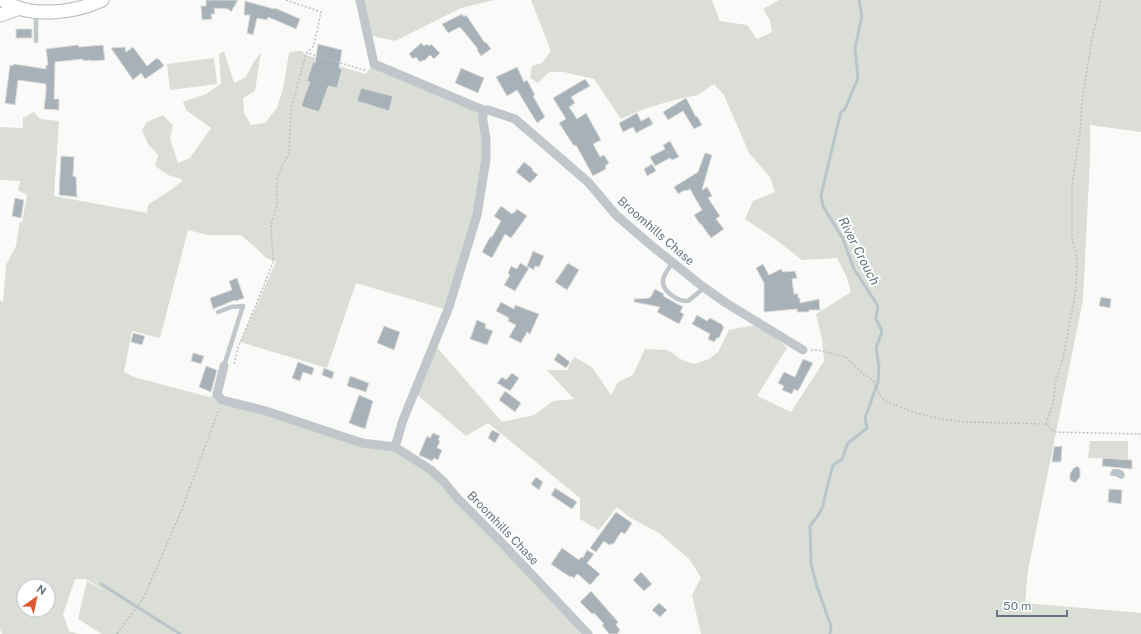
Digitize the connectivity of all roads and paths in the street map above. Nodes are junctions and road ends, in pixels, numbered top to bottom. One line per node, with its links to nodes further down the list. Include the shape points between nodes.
1 (3, 0): 6 (street)
2 (102, 0): 7 (street, via 70,10)
3 (286, 0): 10 (path, via 321,12 314,45 307,53 364,70)
4 (360, 0): 10 (street)
5 (1101, 0): 17 (path, via 1082,102 1072,186 1072,238 1077,258 1076,289 1053,404)
6 (17, 9): 7 (street); 8 (street)
7 (35, 12): 9 (lane)
8 (0, 15)
9 (36, 41)
10 (374, 64): 11 (street, Broomhills Chase)
11 (483, 110): 12 (street, Broomhills Chase, via 515,119 588,182 616,215); 19 (street, via 486,159 477,215 449,307 403,420)
12 (672, 262): 13 (street, Broomhills Chase); 13 (lane, via 662,282 673,296 688,301)
13 (704, 288): 15 (street, Broomhills Chase)
14 (218, 312): 16 (lane, via 243,306)
15 (803, 350): 17 (path, via 818,350 846,357 873,380 885,401 912,412 946,420)
16 (224, 366): 19 (street, Broomhills Chase, via 217,394 222,400 266,411 362,443)
17 (1046, 424): 18 (path, via 1054,432)
18 (1141, 434)
19 (395, 447): 22 (street, Broomhills Chase, via 431,470 444,482)
20 (139, 603): 21 (path)
21 (117, 634)
22 (588, 634)

